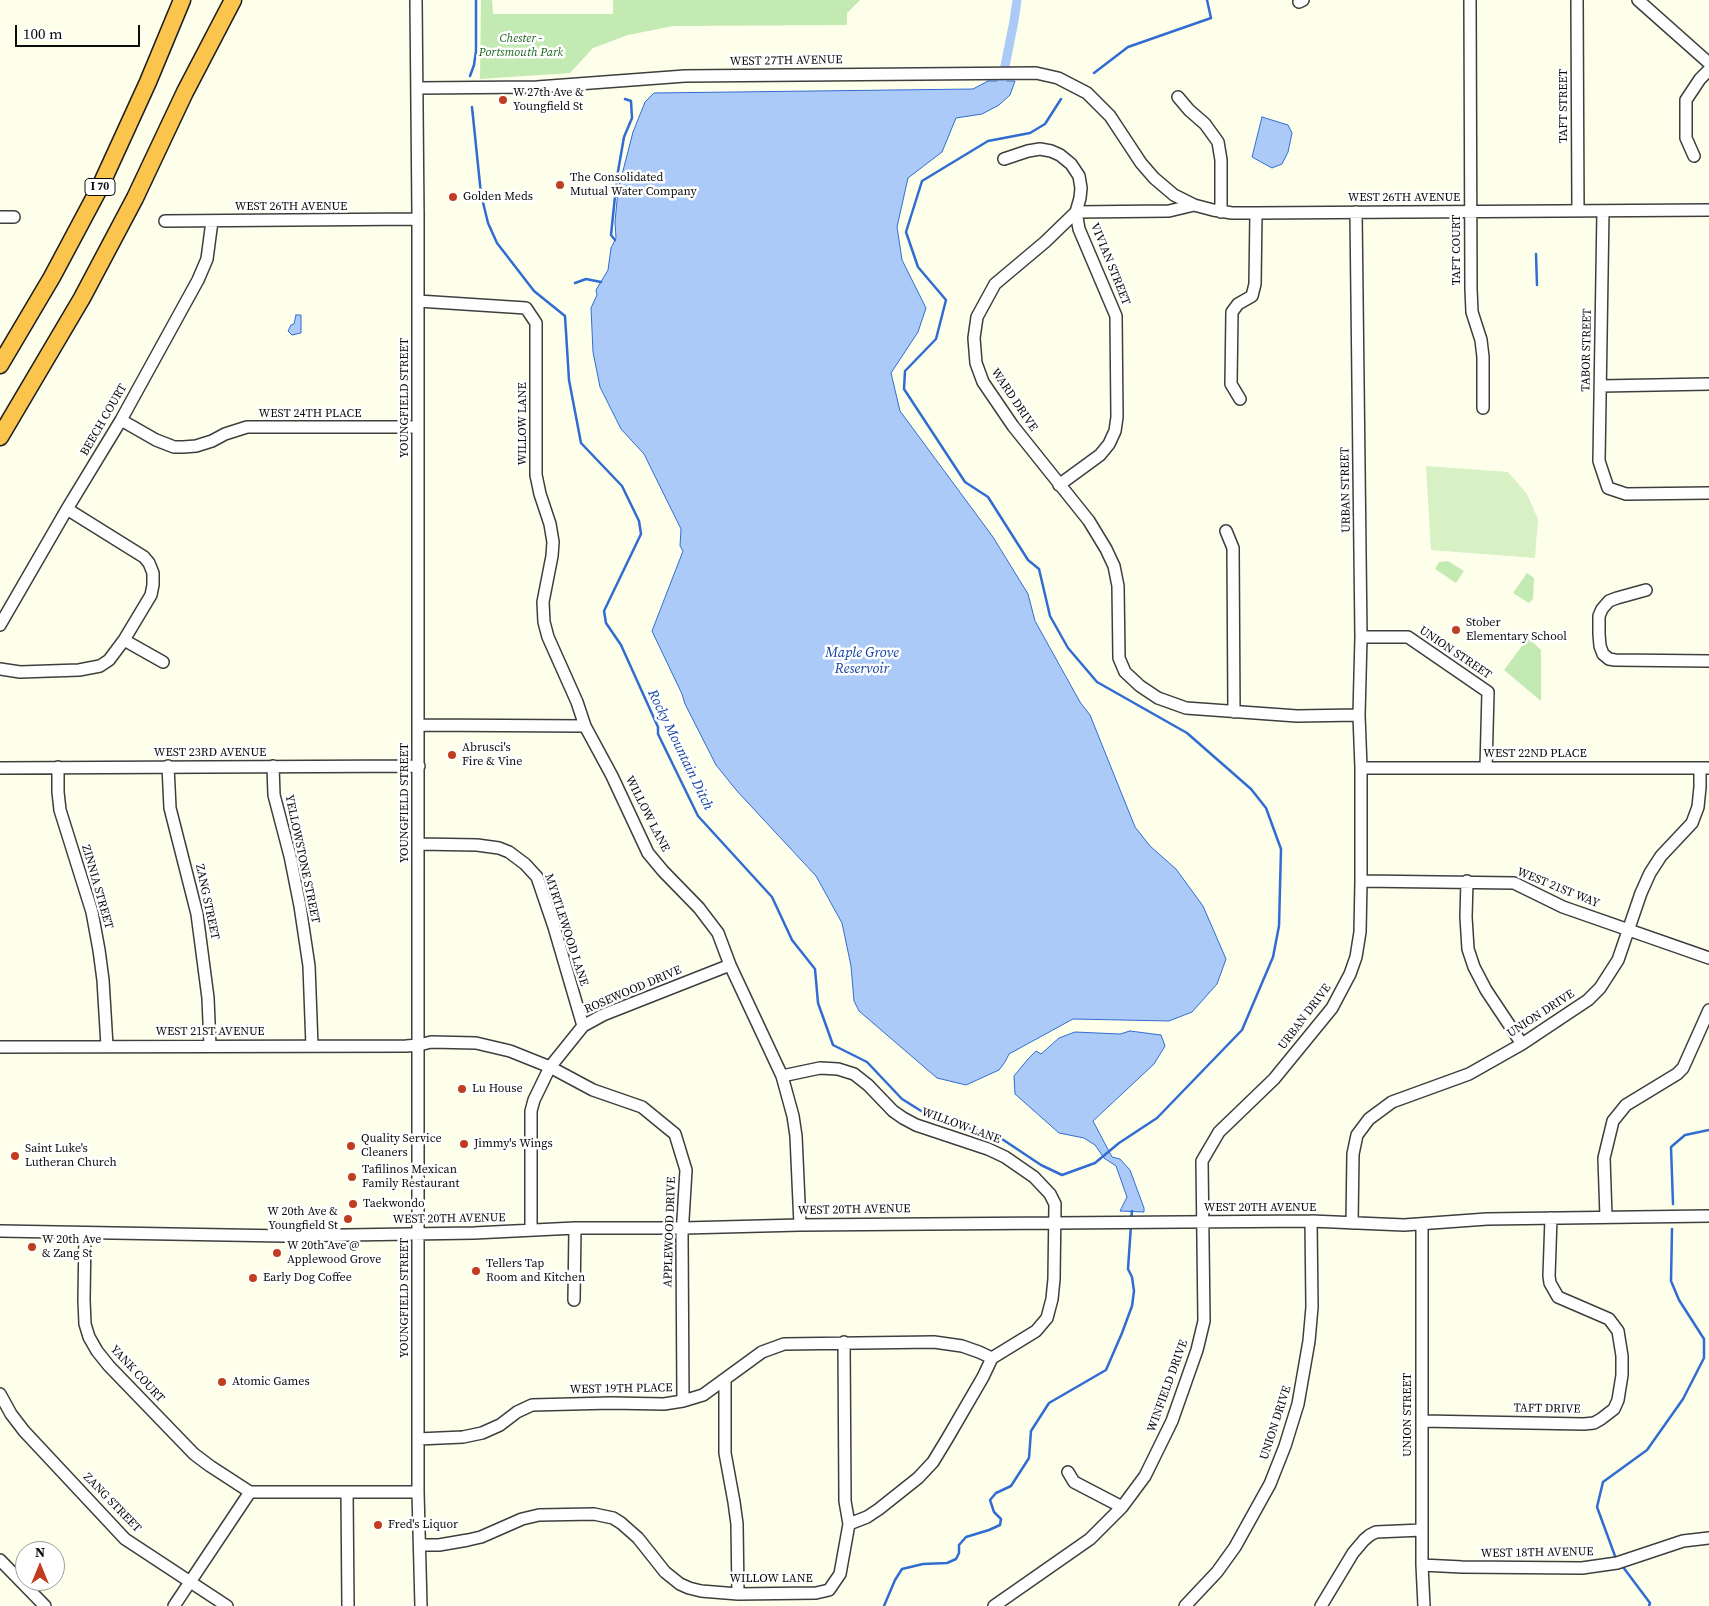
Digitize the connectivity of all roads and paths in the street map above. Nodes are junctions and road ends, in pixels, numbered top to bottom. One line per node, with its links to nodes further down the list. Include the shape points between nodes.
1 (182, 0): 31 (highway, I 70, via 100,187)
2 (220, 0): 11 (highway)
3 (232, 0): 11 (highway)
4 (416, 0): 10 (street, YOUNGFIELD STREET)
5 (1470, 0): 23 (street, TAFT COURT)
6 (1577, 0): 18 (street, TAFT STREET)
7 (1638, 0): 8 (street)
8 (1709, 63)
9 (1709, 70): 14 (street, via 1686,100 1686,138)
10 (418, 88): 13 (street, WEST 27TH AVENUE, via 537,87 685,76 1025,72 1058,78 1087,93 1110,116); 27 (street, YOUNGFIELD STREET)
11 (185, 92): 38 (highway, via 135,198 82,298)
12 (1178, 97): 21 (street, via 1218,142)
13 (1127, 140): 16 (street, WEST 26TH AVENUE, via 1154,178)
14 (1694, 156)
15 (1004, 159): 20 (street, VIVIAN STREET, via 1040,149 1060,155 1079,176 1081,188)
16 (1194, 205): 20 (street, via 1169,211); 21 (street, WEST 26TH AVENUE)
17 (1709, 210): 19 (street, WEST 26TH AVENUE)
18 (1578, 211): 19 (street, WEST 26TH AVENUE); 23 (street, WEST 26TH AVENUE)
19 (1603, 211): 33 (street, TABOR STREET)
20 (1076, 212): 39 (street, VIVIAN STREET, via 1079,229 1116,316 1117,417 1115,431 1100,455); 39 (street, WARD DRIVE, via 995,284 978,317 974,338 976,363 982,382)
21 (1221, 212): 24 (street, WEST 26TH AVENUE)
22 (1356, 212): 23 (street, WEST 26TH AVENUE); 24 (street, WEST 26TH AVENUE); 45 (street, URBAN STREET)
23 (1471, 212): 35 (street, TAFT COURT, via 1472,312 1483,357)
24 (1256, 213): 34 (street, via 1256,284 1252,296 1232,312 1231,384)
25 (0, 217): 26 (street)
26 (14, 217)
27 (418, 219): 28 (street, WEST 26TH AVENUE); 30 (street, YOUNGFIELD STREET)
28 (212, 221): 29 (street, WEST 26TH AVENUE); 36 (street, BEECH COURT, via 210,249 204,268)
29 (164, 222)
30 (418, 301): 37 (street, YOUNGFIELD STREET); 53 (street, WILLOW LANE, via 526,308 536,323 536,476 553,542 544,592 544,622)
31 (0, 365)
32 (1709, 384): 33 (street)
33 (1601, 386): 40 (street, TABOR STREET, via 1599,461 1608,488 1626,494)
34 (1240, 398)
35 (1483, 408)
36 (121, 420): 37 (street, WEST 24TH PLACE, via 174,447 212,442 247,427); 41 (street, BEECH COURT)
37 (418, 427): 52 (street, YOUNGFIELD STREET)
38 (0, 437)
39 (1059, 485): 50 (street, WARD DRIVE, via 1089,522 1114,566 1118,586 1119,658 1125,672 1140,686 1176,706)
40 (1709, 493)
41 (67, 509): 44 (street, BEECH COURT); 46 (street, via 149,563 154,585 151,595)
42 (1226, 532): 50 (street, via 1233,548)
43 (1646, 590): 48 (street, via 1617,598 1602,609 1599,634 1603,654 1615,660)
44 (0, 625)
45 (1361, 637): 51 (street, URBAN STREET); 60 (street, UNION STREET, via 1408,637 1488,692)
46 (124, 640): 47 (street); 49 (street, via 109,660 100,666 30,672)
47 (163, 662)
48 (1709, 662)
49 (0, 669)
50 (1234, 712): 51 (street)
51 (1358, 716): 59 (street, URBAN STREET)
52 (419, 725): 53 (street); 56 (street, YOUNGFIELD STREET)
53 (585, 726): 67 (street, WILLOW LANE, via 648,853 718,933)
54 (168, 766): 55 (street, WEST 23RD AVENUE); 57 (street, WEST 23RD AVENUE); 74 (street, ZANG STREET, via 170,808 197,914 208,998)
55 (273, 766): 56 (street, WEST 23RD AVENUE); 75 (street, YELLOWSTONE STREET, via 274,795 290,856 309,966)
56 (419, 766): 62 (street, YOUNGFIELD STREET)
57 (58, 767): 58 (street, WEST 23RD AVENUE); 73 (street, ZINNIA STREET, via 60,810 92,912 99,950)
58 (0, 768)
59 (1361, 768): 60 (street, WEST 22ND PLACE); 63 (street, URBAN DRIVE)
60 (1486, 768): 61 (street, WEST 22ND PLACE)
61 (1704, 768): 65 (street, UNION DRIVE, via 1692,823 1661,856 1650,873)
62 (419, 844): 69 (street, MYRTLEWOOD LANE, via 499,848 525,864 536,877 554,927); 72 (street, YOUNGFIELD STREET)
63 (1361, 881): 64 (street, WEST 21ST WAY); 83 (street, URBAN DRIVE, via 1360,932 1350,974 1332,1008 1274,1079 1219,1132 1202,1161)
64 (1467, 881): 65 (street, WEST 21ST WAY, via 1514,883 1563,907); 71 (street, via 1468,949 1474,967)
65 (1628, 930): 66 (street, WEST 21ST WAY); 71 (street, UNION DRIVE, via 1618,960 1600,988 1588,1000)
66 (1709, 958)
67 (730, 965): 69 (street, ROSEWOOD DRIVE); 78 (street, WILLOW LANE)
68 (1709, 1010): 70 (street)
69 (583, 1026): 77 (street, ROSEWOOD DRIVE)
70 (1705, 1030): 80 (street, via 1677,1074 1626,1105 1614,1121 1604,1158)
71 (1522, 1044): 85 (street, UNION DRIVE, via 1469,1074 1392,1102 1369,1119 1358,1135 1353,1154)
72 (419, 1045): 75 (street, WEST 21ST AVENUE); 77 (street, APPLEWOOD DRIVE, via 455,1042 492,1046); 93 (street, YOUNGFIELD STREET)
73 (107, 1046): 74 (street, WEST 21ST AVENUE); 76 (street, WEST 21ST AVENUE)
74 (210, 1046): 75 (street, WEST 21ST AVENUE)
75 (312, 1046)
76 (0, 1047)
77 (550, 1067): 89 (street, APPLEWOOD DRIVE, via 593,1090 642,1107 675,1134 686,1170); 90 (street, ROSEWOOD DRIVE, via 534,1100 532,1112)
78 (782, 1076): 84 (street, WILLOW LANE, via 820,1068 854,1074 903,1118 1006,1157 1034,1177 1056,1204); 86 (street, via 793,1116)
79 (1709, 1216): 80 (street, WEST 20TH AVENUE)
80 (1606, 1217): 81 (street, WEST 20TH AVENUE)
81 (1551, 1218): 87 (street, WEST 20TH AVENUE); 100 (street, TAFT DRIVE, via 1549,1276 1558,1297 1609,1319 1618,1331 1622,1375 1614,1409 1594,1423 1584,1424)
82 (1312, 1221): 83 (street, WEST 20TH AVENUE); 85 (street, WEST 20TH AVENUE); 121 (street, UNION DRIVE, via 1309,1341 1298,1404 1287,1438 1270,1484 1235,1547)
83 (1202, 1222): 84 (street, WEST 20TH AVENUE); 106 (street, WINFIELD DRIVE, via 1204,1321 1197,1350 1172,1421 1145,1476)
84 (1056, 1223): 86 (street, WEST 20TH AVENUE); 96 (street, WILLOW LANE, via 1052,1299 1047,1318 1036,1332)
85 (1352, 1223): 87 (street, WEST 20TH AVENUE)
86 (800, 1224): 89 (street, WEST 20TH AVENUE)
87 (1422, 1225): 100 (street, UNION STREET)
88 (575, 1228): 89 (street, WEST 20TH AVENUE); 90 (street, WEST 20TH AVENUE); 94 (street)
89 (684, 1228): 99 (street, APPLEWOOD DRIVE)
90 (531, 1230): 93 (street, WEST 20TH AVENUE)
91 (0, 1231): 92 (street, WEST 20TH AVENUE)
92 (85, 1233): 93 (street, WEST 20TH AVENUE, via 284,1236); 103 (street, YANK COURT, via 85,1324 97,1351 194,1454)
93 (418, 1233): 101 (street, YOUNGFIELD STREET)
94 (574, 1300)
95 (844, 1342): 96 (street, WEST 19TH PLACE, via 948,1344); 97 (street, WEST 19TH PLACE, via 778,1346 762,1352); 107 (street, via 845,1501)
96 (992, 1358): 107 (street, via 933,1462 892,1500 867,1517)
97 (725, 1380): 99 (street, WEST 19TH PLACE, via 703,1395); 114 (street, via 726,1453 737,1524)
98 (0, 1394): 113 (street, ZANG STREET, via 24,1431 125,1539)
99 (683, 1402): 101 (street, WEST 19TH PLACE, via 532,1405 482,1433)
100 (1422, 1421): 108 (street, UNION STREET)
101 (418, 1439): 105 (street, YOUNGFIELD STREET)
102 (1068, 1472): 106 (street, via 1074,1482)
103 (250, 1492): 104 (street); 113 (street)
104 (347, 1492): 105 (street); 118 (street)
105 (418, 1492): 110 (street, YOUNGFIELD STREET)
106 (1122, 1507): 120 (street, WINFIELD DRIVE, via 1090,1539)
107 (849, 1524): 114 (street, WILLOW LANE, via 840,1574 829,1590 816,1594)
108 (1422, 1530): 112 (street, UNION STREET); 122 (street, via 1376,1532 1364,1540)
109 (1709, 1538): 112 (street, WEST 18TH AVENUE, via 1683,1540 1617,1563 1582,1568)
110 (420, 1545): 114 (street, WILLOW LANE, via 468,1540 539,1515 594,1514 612,1518 630,1530 665,1572 680,1584 701,1591); 119 (street, YOUNGFIELD STREET)
111 (0, 1560): 115 (street)
112 (1422, 1565): 123 (street, UNION STREET)
113 (190, 1583): 116 (street); 117 (street, ZANG STREET)
114 (738, 1594)
115 (45, 1606)
116 (174, 1606)
117 (227, 1606)
118 (348, 1606)
119 (421, 1606)
120 (994, 1606)
121 (1185, 1606)
122 (1321, 1606)
123 (1424, 1606)

